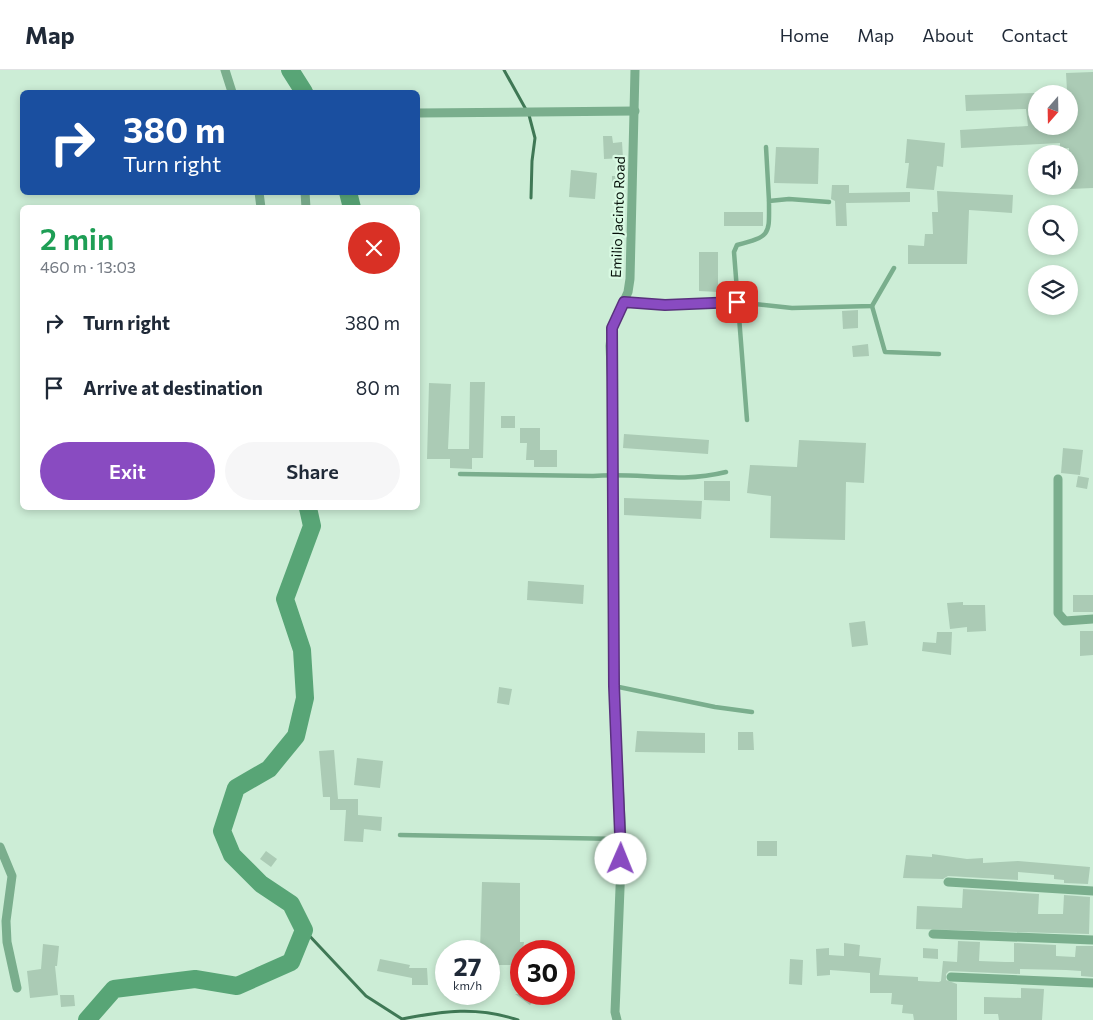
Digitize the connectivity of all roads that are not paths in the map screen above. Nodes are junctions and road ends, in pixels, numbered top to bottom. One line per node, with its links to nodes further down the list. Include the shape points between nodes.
1 (225, 70): 3 (street)
2 (636, 70): 4 (street, Emilio Jacinto Road)
3 (231, 90)
4 (635, 111): 5 (street); 10 (street, Emilio Jacinto Road, via 630,279)
5 (420, 113)
6 (766, 147): 7 (lane)
7 (769, 201): 8 (lane); 11 (lane, via 769,229 757,240 737,245 734,252)
8 (830, 202)
9 (894, 268): 12 (lane)
10 (624, 302): 11 (lane, via 665,305); 17 (street, Emilio Jacinto Road, via 612,328 610,346)
11 (737, 302): 12 (lane, via 792,308); 14 (lane)
12 (872, 306): 13 (lane, via 885,352)
13 (940, 354)
14 (747, 420)
15 (726, 472): 17 (lane, via 682,479)
16 (460, 474): 17 (lane)
17 (612, 474): 20 (street, Emilio Jacinto Road)
18 (1058, 480): 19 (street, via 1058,613 1064,621)
19 (1093, 619)
20 (614, 686): 21 (lane); 23 (street, Emilio Jacinto Road)
21 (752, 712)
22 (400, 835): 23 (lane)
23 (622, 840): 32 (street, Emilio Jacinto Road)
24 (0, 847): 31 (street, via 12,876 6,935)
25 (948, 882): 26 (street)
26 (1093, 891)
27 (933, 934): 28 (street)
28 (1093, 940)
29 (950, 978): 30 (street)
30 (1093, 983)
31 (17, 988)
32 (617, 1020)

